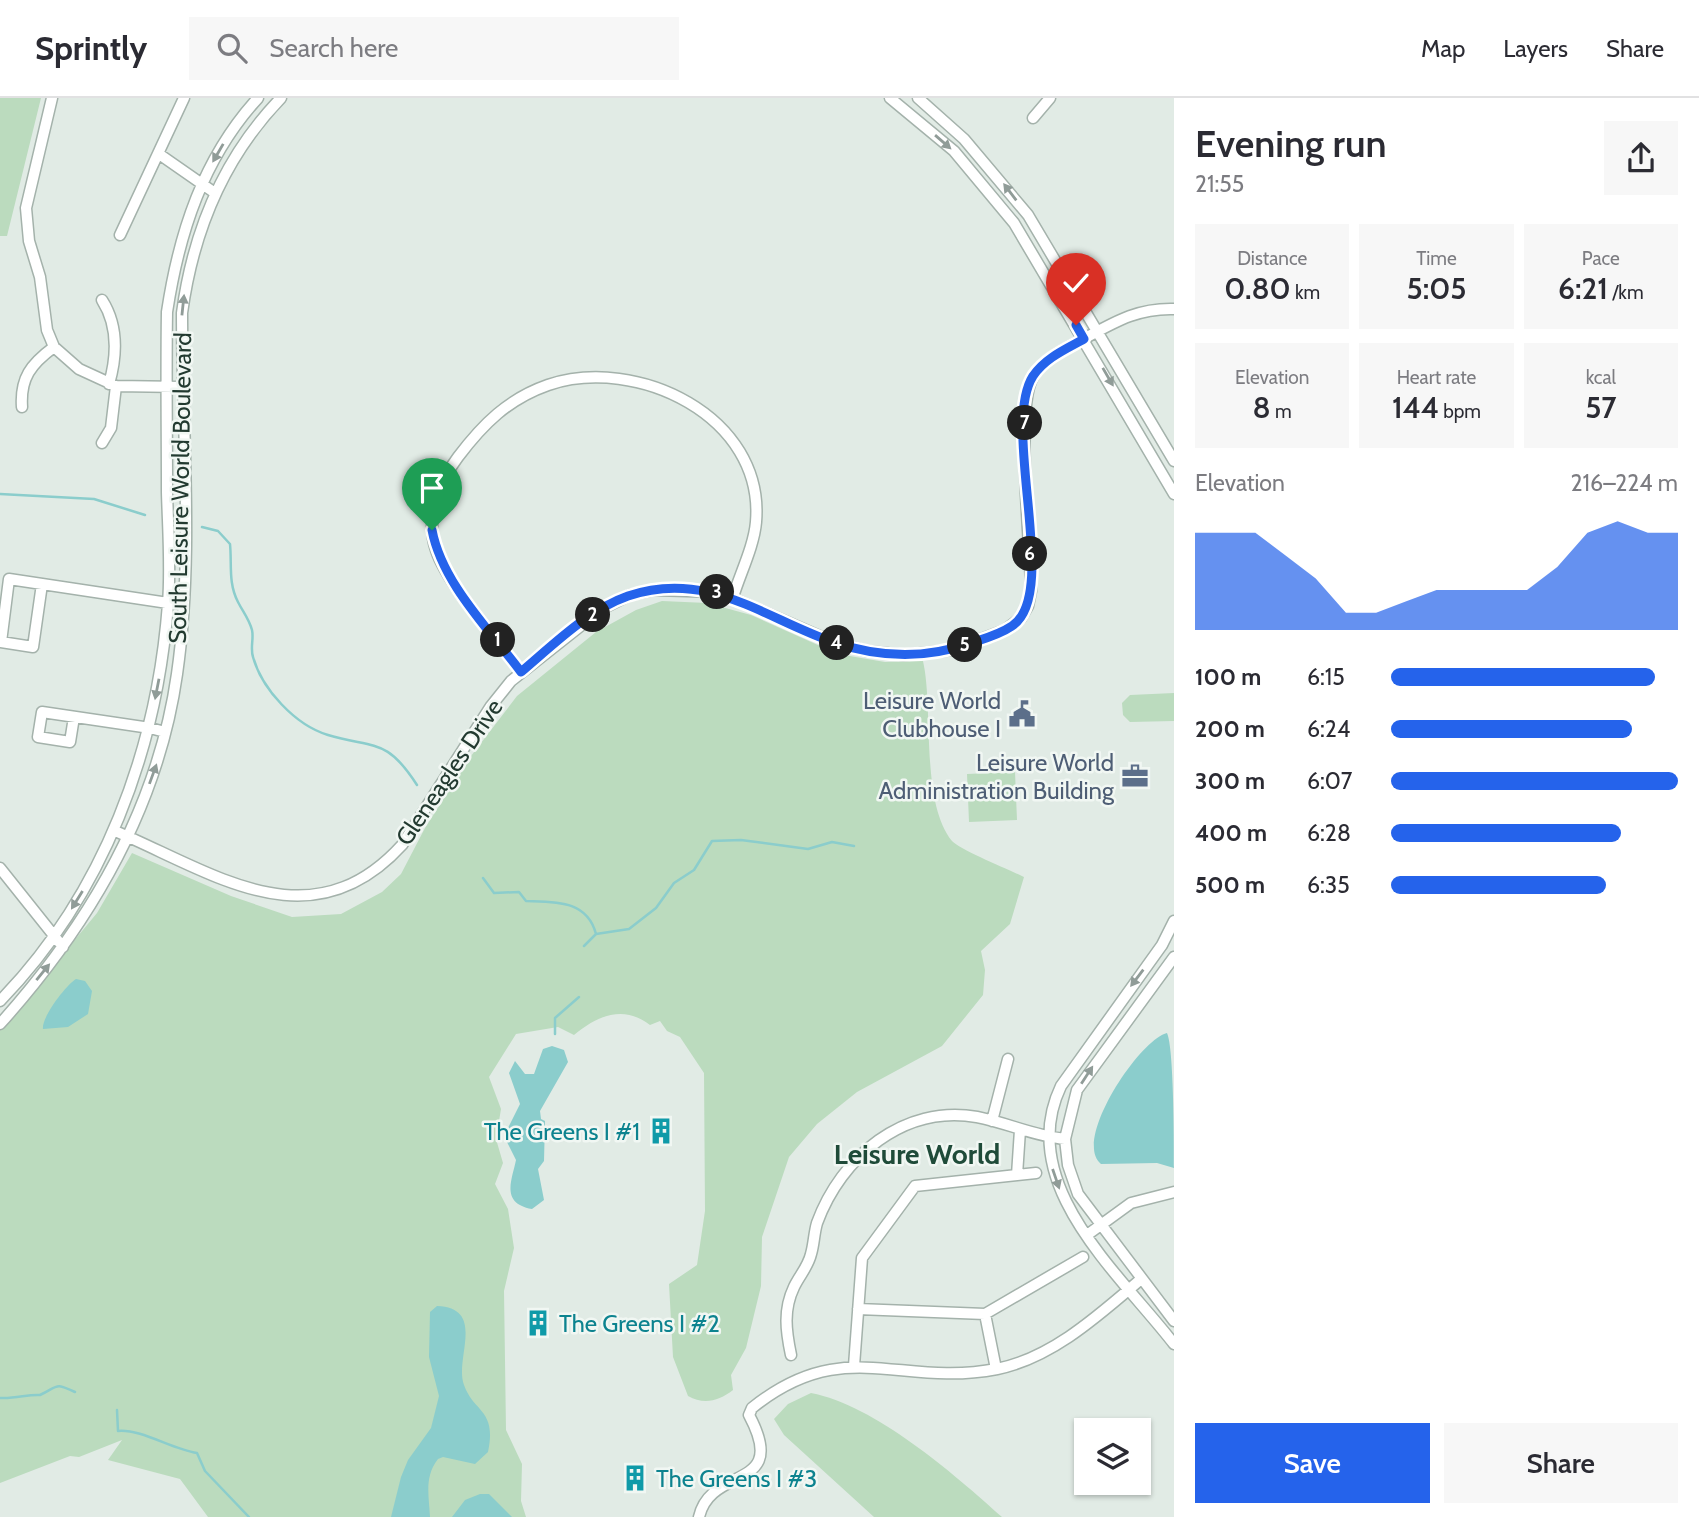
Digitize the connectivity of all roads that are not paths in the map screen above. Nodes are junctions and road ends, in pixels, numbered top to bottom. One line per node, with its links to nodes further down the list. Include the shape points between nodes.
1 (52, 98): 17 (street, via 26,223)
2 (184, 98): 9 (street)
3 (258, 98): 10 (street, South Leisure World Boulevard, one-way to 10, via 222,146)
4 (281, 98): 11 (street, South Leisure World Boulevard, via 248,138)
5 (918, 98): 15 (street, one-way to 5, via 1005,185 964,139)
6 (1050, 98): 8 (street)
7 (893, 99): 16 (street, one-way to 16, via 954,151 984,185 1014,223)
8 (1033, 118)
9 (159, 154): 10 (street); 12 (street)
10 (202, 184): 11 (street); 20 (street, South Leisure World Boulevard, via 173,272 167,312)
11 (215, 192): 19 (street, South Leisure World Boulevard, one-way to 11, via 187,274)
12 (120, 235)
13 (102, 300): 18 (street, via 114,331)
14 (1174, 309): 15 (street, Gleneagles Drive, via 1144,310)
15 (1098, 331): 16 (street, Gleneagles Drive); 23 (street)
16 (1084, 339): 24 (street, one-way to 24); 28 (street, Gleneagles Drive, via 1041,365 1027,391 1031,591 1028,606 1012,626 952,650 885,654 833,642)
17 (54, 347): 18 (street, via 79,369); 21 (street, via 26,373)
18 (112, 385): 20 (street); 22 (street, via 111,428)
19 (182, 387): 20 (street); 30 (street, South Leisure World Boulevard)
20 (166, 388): 29 (street, South Leisure World Boulevard)
21 (22, 407)
22 (102, 443)
23 (1171, 448): 24 (street); 25 (street)
24 (1154, 458): 26 (street)
25 (1174, 461)
26 (1174, 494)
27 (43, 584): 27 (street, via 33,647 1,642 9,579); 29 (street)
28 (733, 597): 31 (street, Gleneagles Drive, via 689,589 630,595 602,609); 31 (street, via 757,521 752,482 734,441 688,402 637,381 601,377 548,385 517,398 475,435 439,488 433,515 436,550 446,570)
29 (168, 603): 30 (street); 33 (street, South Leisure World Boulevard, one-way to 33)
30 (183, 604): 34 (street, South Leisure World Boulevard, via 177,674)
31 (521, 672): 36 (street, Gleneagles Drive, via 491,706 402,845 388,861 354,884 308,896 269,895)
32 (74, 717): 33 (street)
33 (150, 728): 34 (street); 35 (street, South Leisure World Boulevard)
34 (165, 732): 36 (street, South Leisure World Boulevard, one-way to 34)
35 (115, 831): 36 (street, Gleneagles Drive); 39 (street, South Leisure World Boulevard, one-way to 39)
36 (128, 836): 40 (street, South Leisure World Boulevard, via 96,899)
37 (0, 868): 39 (street)
38 (1174, 921): 47 (street, one-way to 47, via 1162,945 1061,1086)
39 (52, 937): 40 (street); 42 (street, South Leisure World Boulevard)
40 (63, 947): 43 (street, South Leisure World Boulevard, one-way to 40)
41 (1174, 957): 48 (street, one-way to 41, via 1077,1090)
42 (0, 1001)
43 (0, 1024)
44 (1008, 1059): 45 (street)
45 (992, 1121): 46 (street); 61 (street, via 947,1115 908,1125 873,1143 846,1171 819,1219 808,1265 788,1305)
46 (1020, 1130): 47 (street); 50 (street)
47 (1049, 1138): 48 (street); 53 (street, one-way to 53, via 1055,1177)
48 (1065, 1139): 52 (street, via 1072,1182)
49 (1036, 1172): 50 (street)
50 (1017, 1175): 57 (street, via 915,1186 862,1258)
51 (1174, 1192): 52 (street, via 1131,1203)
52 (1100, 1225): 53 (street); 55 (street)
53 (1087, 1235): 56 (street)
54 (1083, 1257): 58 (street)
55 (1140, 1280): 56 (street); 59 (street)
56 (1130, 1289): 60 (street); 63 (street, via 1048,1350)
57 (858, 1309): 58 (street); 62 (street)
58 (985, 1314): 63 (street)
59 (1174, 1321)
60 (1174, 1344)
61 (791, 1355)
62 (854, 1366): 63 (street, via 947,1373); 64 (street, via 806,1375 752,1408 749,1415 761,1440 760,1461 749,1473 709,1496)
63 (996, 1369)
64 (699, 1517)

